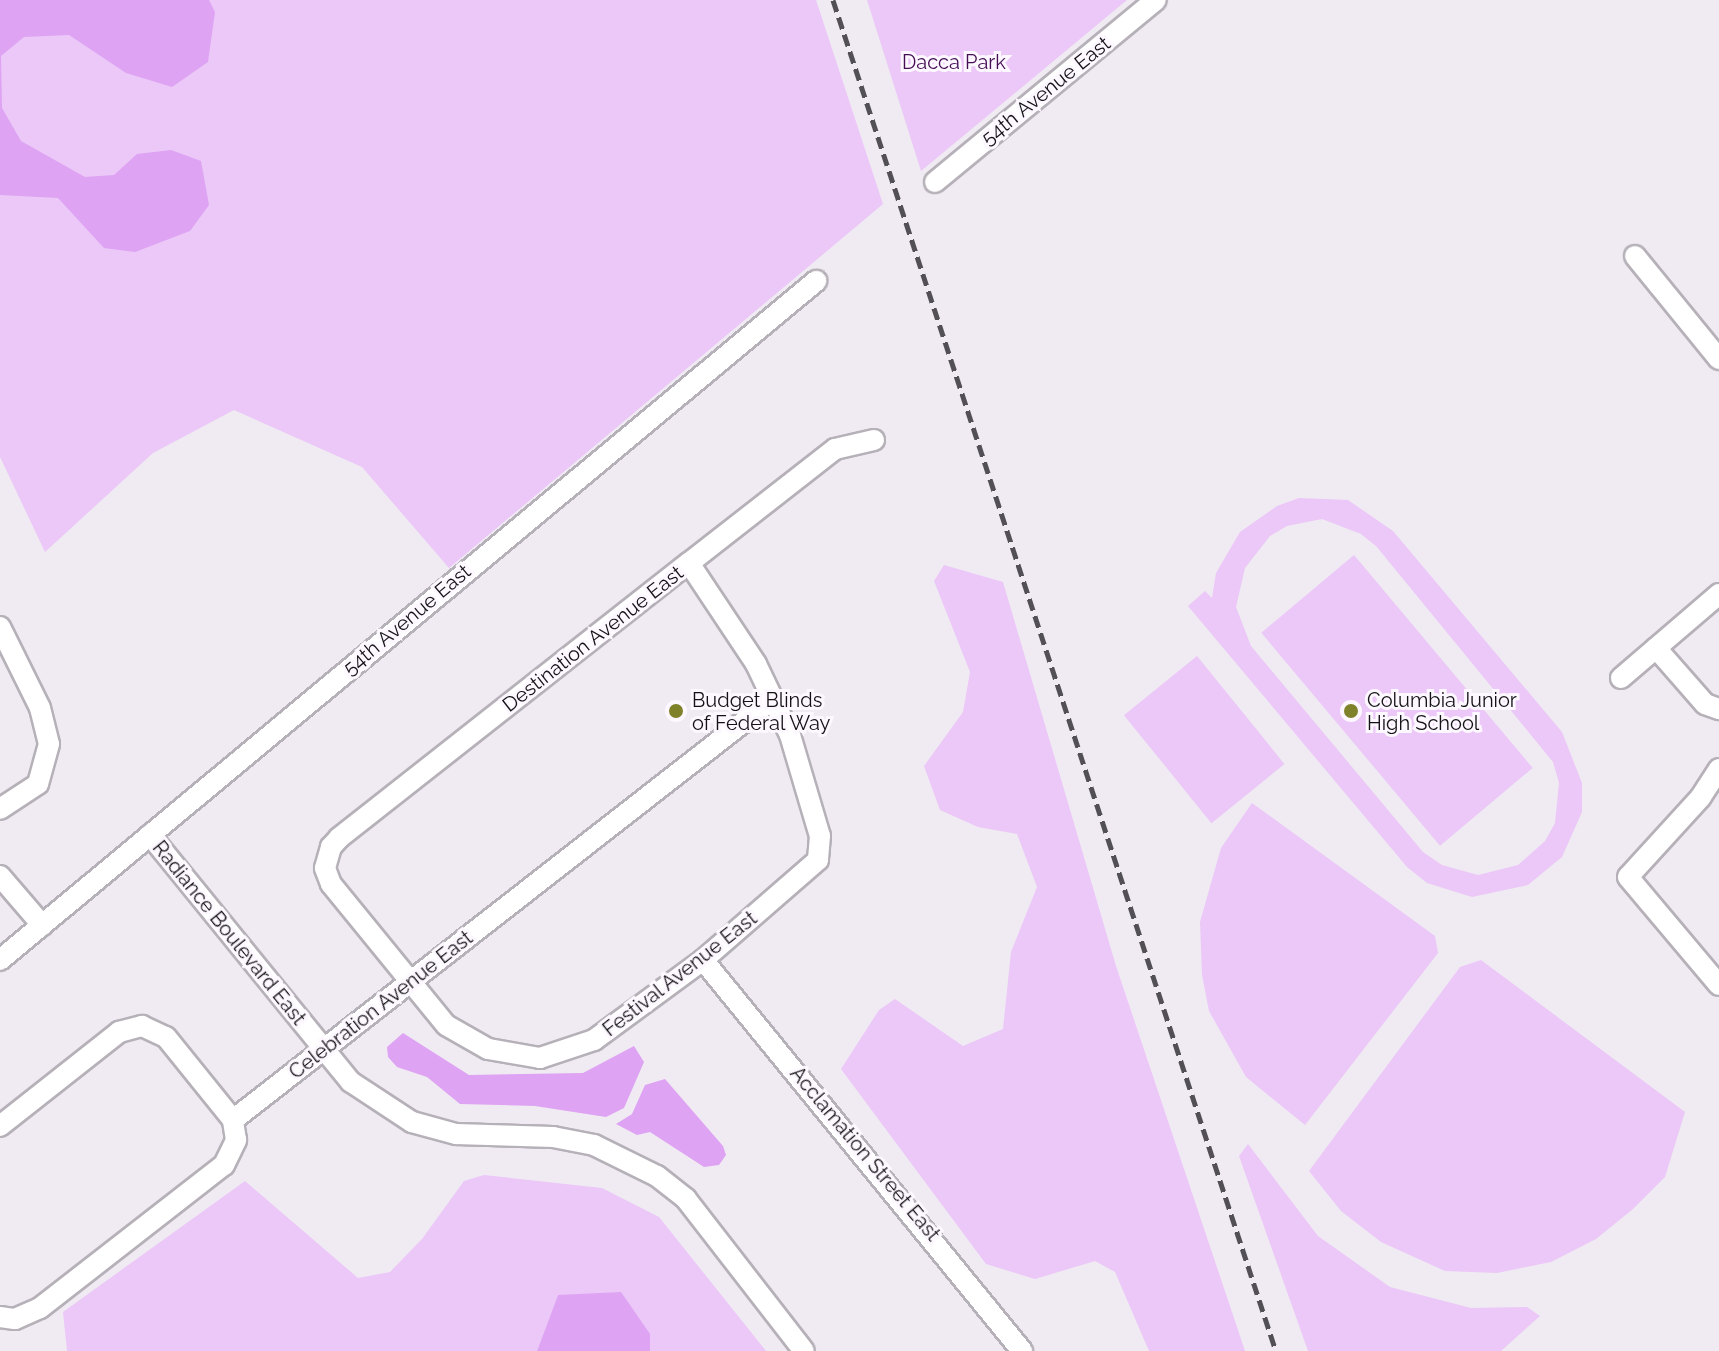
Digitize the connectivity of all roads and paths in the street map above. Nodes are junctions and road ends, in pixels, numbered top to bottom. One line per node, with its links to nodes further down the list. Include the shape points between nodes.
1 (1156, 0): 2 (street, 54th Avenue East)
2 (935, 182)
3 (1635, 256): 5 (street)
4 (816, 281): 16 (street, 54th Avenue East)
5 (1719, 359)
6 (874, 440): 7 (street, Destination Avenue East, via 835,449)
7 (689, 563): 12 (street); 17 (street, Destination Avenue East, via 339,838)
8 (1719, 594): 10 (street)
9 (0, 627): 15 (street, via 40,708 49,744 38,784)
10 (1656, 648): 11 (street); 13 (street, via 1705,704)
11 (1621, 678)
12 (773, 699): 21 (street, Festival Avenue East, via 790,735 820,836 818,860); 22 (street, Celebration Avenue East)
13 (1719, 709)
14 (1719, 769): 23 (street, via 1701,797 1628,877)
15 (0, 809)
16 (150, 835): 19 (street, 54th Avenue East); 24 (street, Radiance Boulevard East)
17 (326, 860): 22 (street, Festival Avenue East, via 331,884)
18 (0, 876): 19 (street)
19 (42, 925): 20 (street, 54th Avenue East)
20 (0, 960)
21 (703, 960): 22 (street, Festival Avenue East, via 594,1040 540,1058 512,1057 466,1039 446,1025); 29 (street, Acclamation Street East)
22 (413, 979): 24 (street, Celebration Avenue East)
23 (1719, 985)
24 (324, 1051): 25 (street, Celebration Avenue East); 28 (street, Radiance Boulevard East, via 351,1082 412,1122 456,1134 553,1137 594,1145 657,1176 686,1199)
25 (233, 1120): 26 (street, via 166,1037 142,1026 119,1032); 27 (street, via 236,1140 224,1165 40,1308)
26 (0, 1126)
27 (8, 1318)
28 (804, 1351)
29 (1022, 1351)

